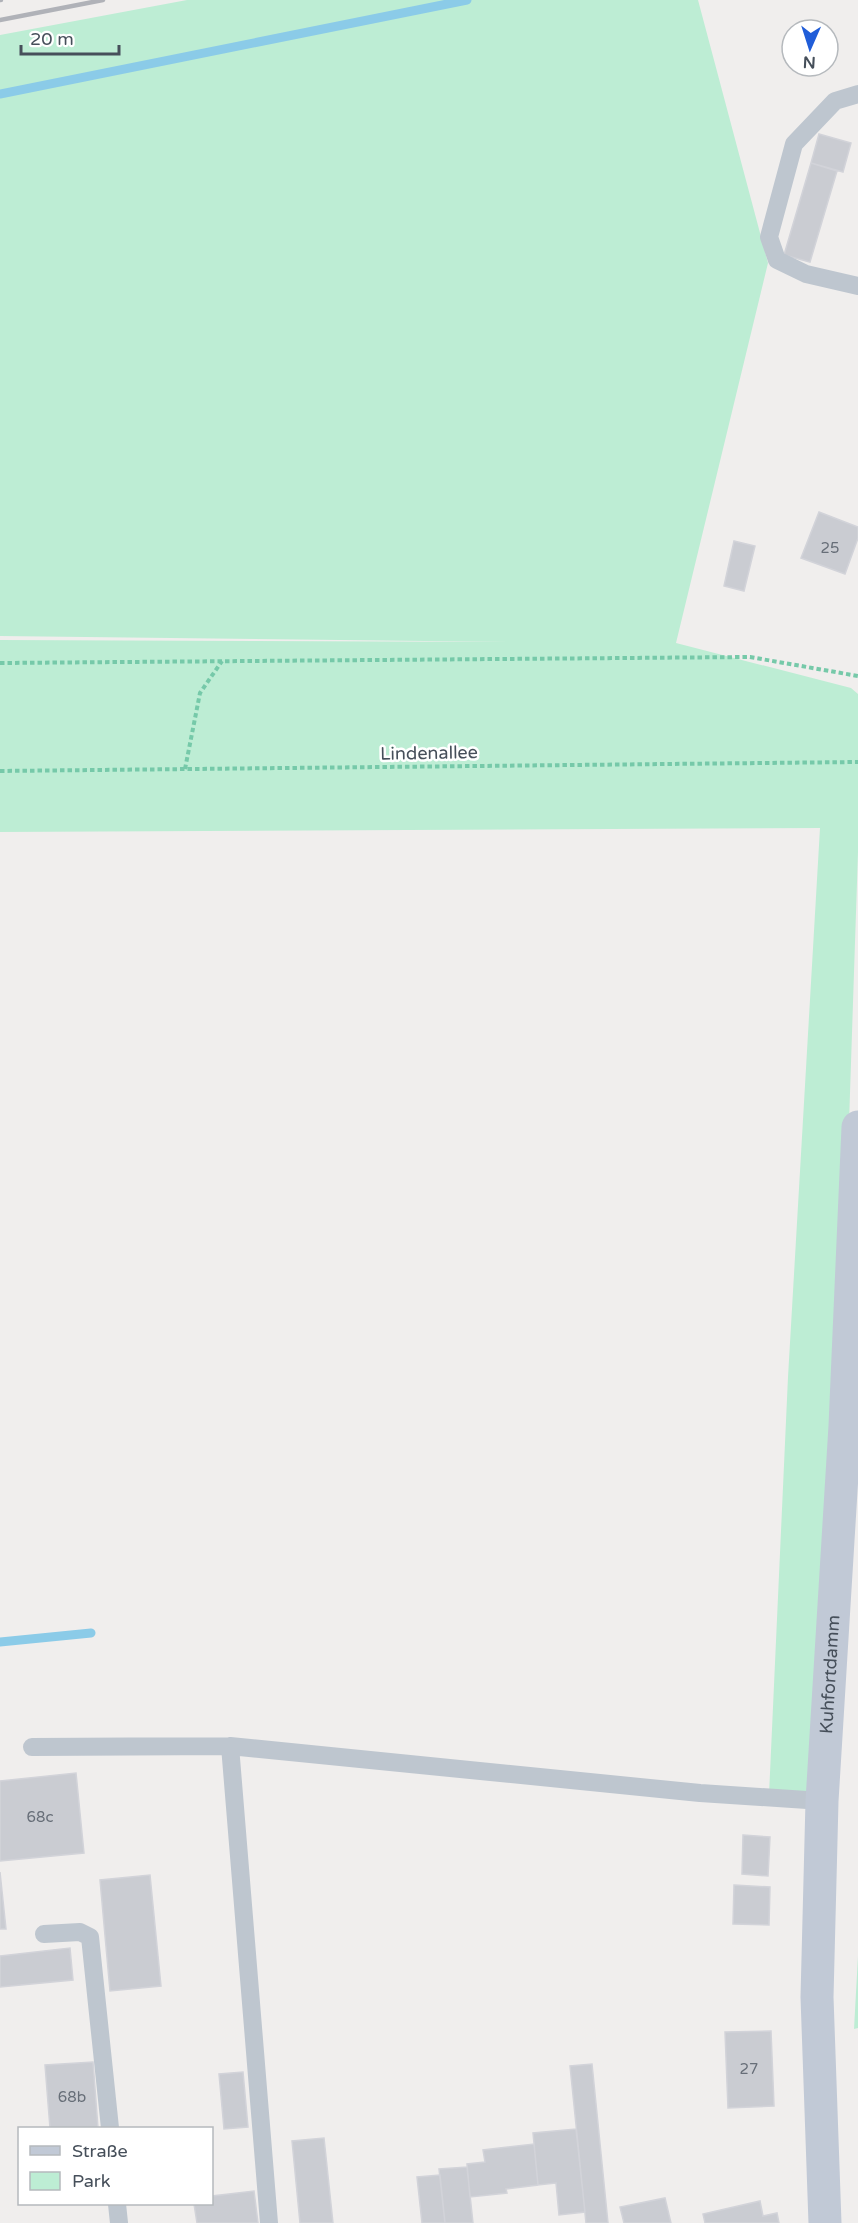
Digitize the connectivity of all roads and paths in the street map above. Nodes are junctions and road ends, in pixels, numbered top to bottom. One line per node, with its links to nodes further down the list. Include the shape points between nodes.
1 (858, 94): 2 (lane, via 835,101 794,144 769,237 777,260 806,274)
2 (858, 286)
3 (222, 661): 4 (path); 5 (path, via 750,657); 7 (path, via 200,693)
4 (0, 663)
5 (858, 676)
6 (858, 762): 7 (path, Lindenallee)
7 (185, 769): 8 (path, Lindenallee)
8 (0, 771)
9 (858, 1127): 12 (street, Kuhfortdamm)
10 (230, 1746): 11 (lane); 12 (lane, via 700,1793); 17 (lane)
11 (32, 1747)
12 (822, 1801): 18 (street, Kuhfortdamm, via 817,1997)
13 (45, 1934): 14 (lane, via 80,1932 90,1937)
14 (110, 2127)
15 (117, 2205): 16 (lane)
16 (119, 2223)
17 (269, 2223)
18 (825, 2223)

